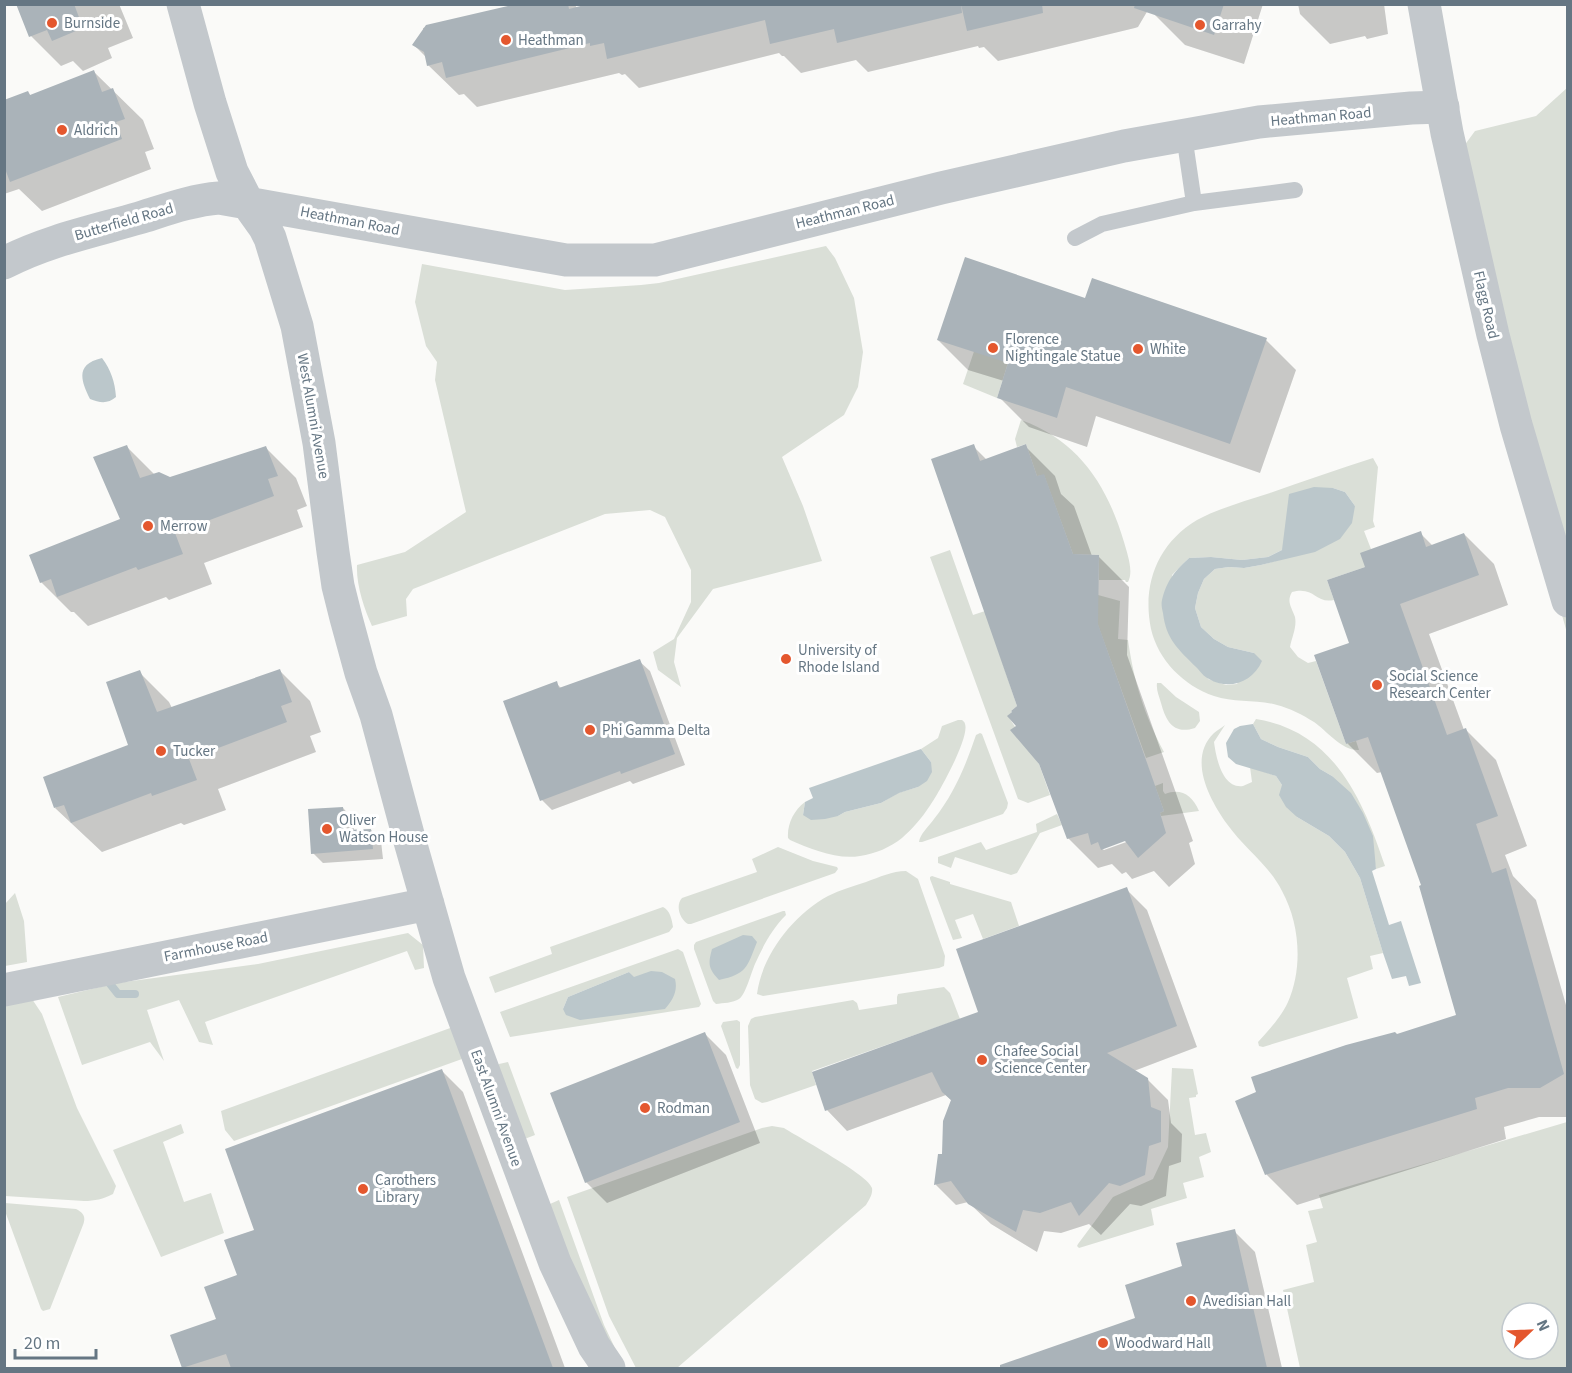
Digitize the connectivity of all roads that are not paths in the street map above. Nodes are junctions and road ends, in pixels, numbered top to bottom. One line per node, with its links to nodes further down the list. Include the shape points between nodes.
1 (183, 4): 6 (street, West Alumni Avenue, via 225,153)
2 (1424, 4): 3 (street, Flagg Road)
3 (1443, 107): 4 (street, Heathman Road, via 1259,122); 10 (street, Flagg Road, via 1493,335)
4 (1184, 135): 6 (street, Heathman Road, via 941,188 655,260 566,260); 7 (lane)
5 (1295, 190): 7 (lane)
6 (248, 202): 9 (street, Butterfield Road, via 219,198 194,202 88,231); 11 (street, West Alumni Avenue, via 270,238 297,326 319,443 338,586)
7 (1194, 203): 8 (lane, via 1102,224)
8 (1075, 238)
9 (4, 263)
10 (1568, 601)
11 (408, 838): 12 (street, East Alumni Avenue)
12 (428, 904): 13 (street, Farmhouse Road); 14 (street, East Alumni Avenue, via 462,1016 555,1263 594,1346)
13 (4, 990)
14 (609, 1368)

